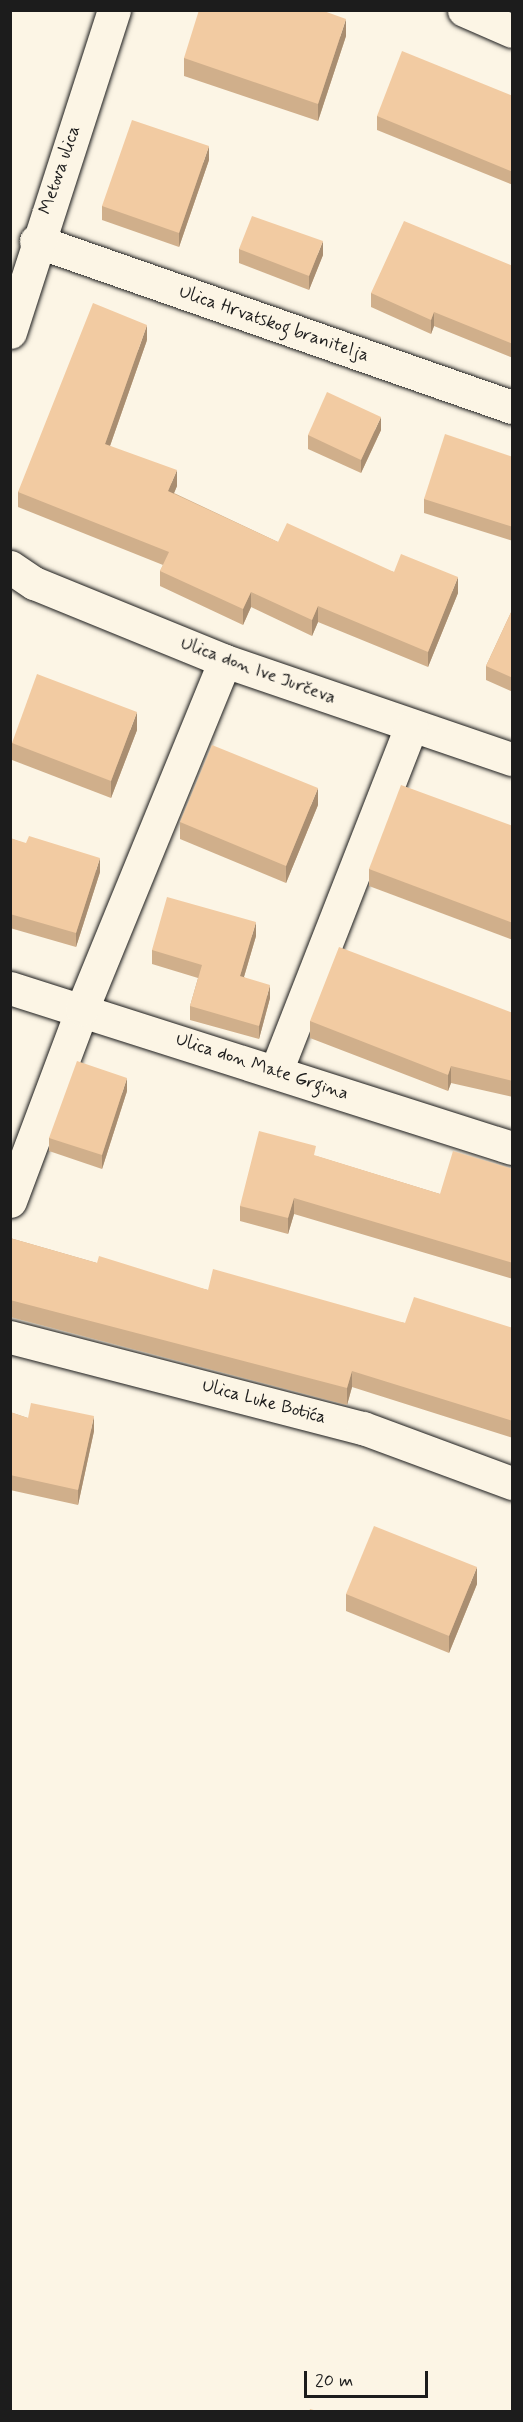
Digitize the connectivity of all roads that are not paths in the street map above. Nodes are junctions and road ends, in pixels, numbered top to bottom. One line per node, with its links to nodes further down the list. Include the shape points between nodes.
1 (114, 10): 4 (street, Metova ulica)
2 (464, 10): 3 (street)
3 (513, 31)
4 (36, 241): 5 (street, Metova ulica); 6 (street, Ulica Hrvatskog branitelja)
5 (10, 332)
6 (513, 407)
7 (10, 567): 8 (street, Ulica don Ive Jurčeva, via 34,583)
8 (225, 661): 9 (street, Ulica don Ive Jurčeva); 12 (street)
9 (411, 726): 10 (street, Ulica don Ive Jurčeva); 13 (street)
10 (513, 759)
11 (10, 988): 12 (street, Ulica don Mate Grgina)
12 (82, 1009): 13 (street, Ulica don Mate Grgina); 15 (street)
13 (276, 1071): 14 (street, Ulica don Mate Grgina)
14 (513, 1148)
15 (10, 1201)
16 (10, 1337): 17 (street, Ulica Luke Botića, via 363,1428)
17 (513, 1483)

